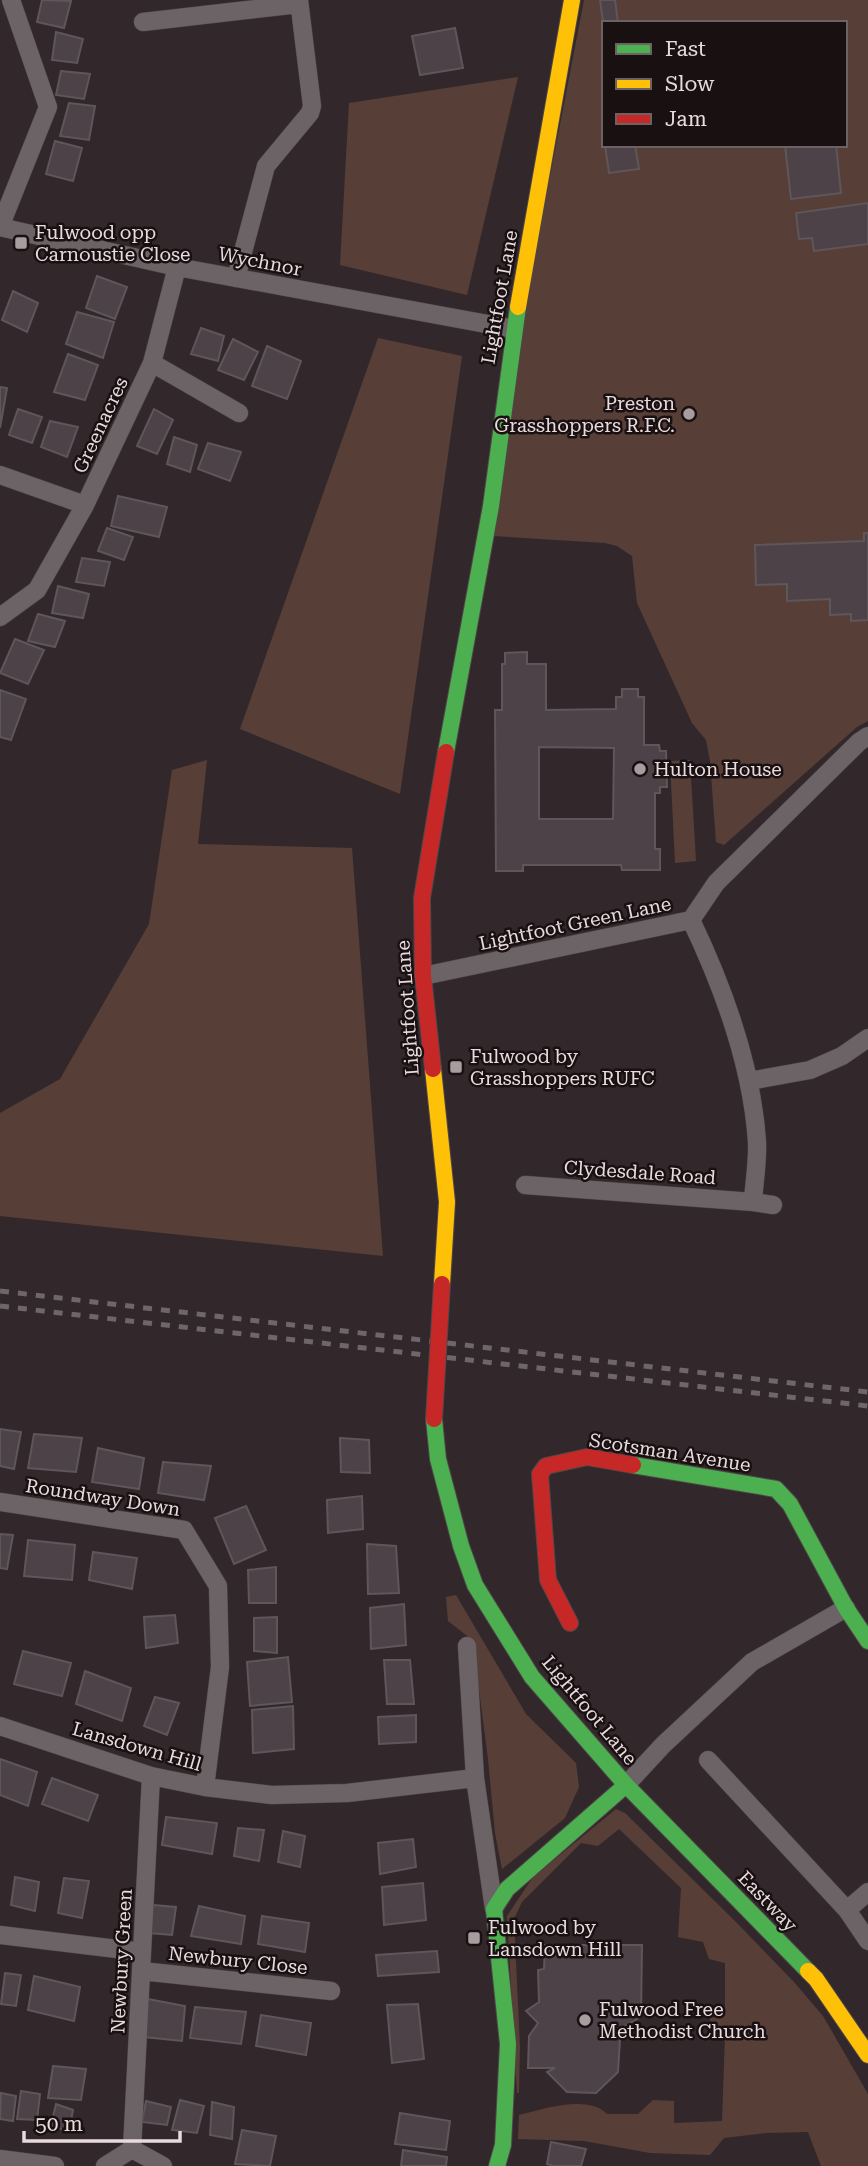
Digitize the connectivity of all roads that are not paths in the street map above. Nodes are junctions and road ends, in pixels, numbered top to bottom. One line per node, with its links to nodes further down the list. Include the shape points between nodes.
1 (12, 0): 5 (street, via 48,107)
2 (572, 0): 8 (main road, Lightfoot Lane)
3 (299, 2): 4 (street); 7 (street, via 312,106 266,166)
4 (143, 22)
5 (0, 227): 6 (street, Wychnor)
6 (177, 267): 7 (street, Wychnor); 9 (street, Greenacres)
7 (236, 278): 8 (street, Wychnor)
8 (514, 329): 16 (main road, Lightfoot Lane, via 491,506 422,898)
9 (152, 363): 10 (street, Greenacres); 12 (street, Greenacres)
10 (239, 413)
11 (0, 475): 12 (street, Greenacres)
12 (85, 505): 13 (street, Greenacres, via 37,590)
13 (0, 617)
14 (868, 736): 15 (street, Lightfoot Green Lane, via 716,883)
15 (691, 920): 16 (street, Lightfoot Green Lane); 18 (street, via 714,968)
16 (423, 976): 31 (main road, Lightfoot Lane, bridge, via 447,1202 434,1419 438,1459 475,1585 532,1677)
17 (868, 1038): 18 (street, via 810,1070)
18 (749, 1081): 20 (street, via 757,1146)
19 (524, 1185): 20 (street, Clydesdale Road)
20 (752, 1202): 21 (street, Clydesdale Road)
21 (773, 1205)
22 (0, 1502): 32 (street, Roundway Down, via 184,1530 218,1586 220,1667)
23 (846, 1608): 24 (main road, Scotsman Avenue, via 790,1504 776,1489 587,1457 546,1466 540,1474 548,1580); 25 (main road, Scotsman Avenue); 31 (street, via 752,1662)
24 (570, 1623)
25 (865, 1630)
26 (467, 1646): 30 (street)
27 (0, 1726): 29 (street, Lansdown Hill)
28 (708, 1760): 35 (street)
29 (151, 1776): 32 (street, Lansdown Hill); 38 (street, Newbury Green)
30 (475, 1779): 32 (street, Lansdown Hill, via 284,1795); 34 (street)
31 (626, 1785): 34 (main road, Lightfoot Lane, via 507,1889); 41 (main road, Eastway, via 816,1979)
32 (205, 1787)
33 (868, 1892): 35 (street)
34 (494, 1909): 47 (main road, via 508,2044 503,2145)
35 (847, 1910): 37 (street)
36 (0, 1935): 38 (street)
37 (868, 1941)
38 (142, 1952): 39 (street, Newbury Green)
39 (141, 1971): 40 (street, Newbury Close); 42 (street, Newbury Green)
40 (331, 1991)
41 (868, 2055)
42 (132, 2149): 45 (street); 46 (street)
43 (0, 2159): 44 (street)
44 (55, 2166)
45 (105, 2166)
46 (163, 2166)
47 (497, 2166)

